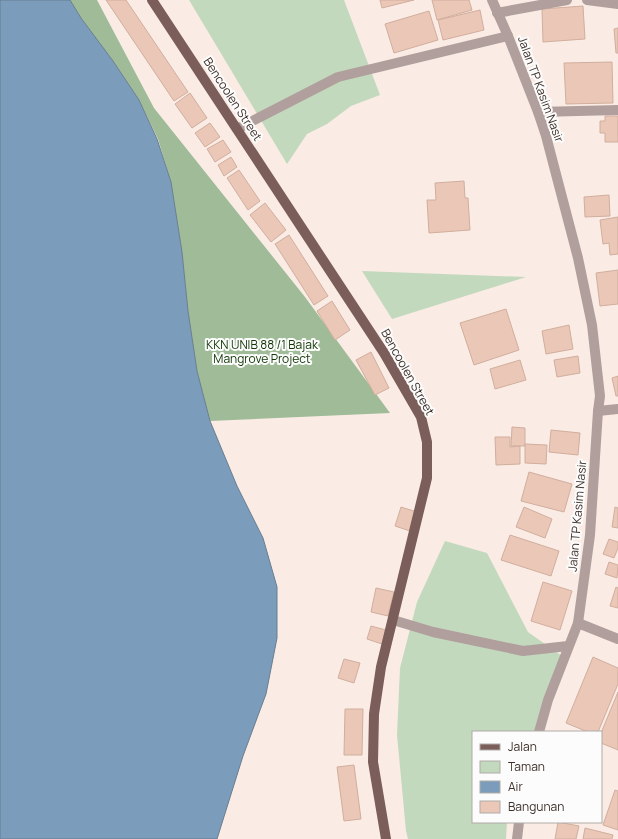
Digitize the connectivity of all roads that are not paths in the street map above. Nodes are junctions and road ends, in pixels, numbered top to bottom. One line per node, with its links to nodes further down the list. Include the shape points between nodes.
1 (152, 0): 10 (main road, Bencoolen Street)
2 (492, 0): 6 (street, Jalan TP Kasim Nasir)
3 (567, 0): 6 (street)
4 (587, 0): 5 (street)
5 (618, 4)
6 (497, 13): 7 (street, Jalan TP Kasim Nasir)
7 (508, 36): 9 (street, Jalan TP Kasim Nasir); 10 (street, via 338,77)
8 (618, 110): 9 (street)
9 (538, 112): 12 (street, Jalan TP Kasim Nasir, via 578,258 592,326 600,396)
10 (237, 129): 13 (main road, Bencoolen Street, via 384,353 421,417 427,442 427,478)
11 (618, 409): 12 (street)
12 (598, 411): 14 (street, Jalan TP Kasim Nasir, via 590,535)
13 (393, 620): 16 (street, via 433,632 523,651); 19 (main road, Bencoolen Street, via 381,667 374,714 373,762)
14 (578, 623): 15 (street); 16 (street, Jalan TP Kasim Nasir)
15 (618, 639)
16 (568, 646): 17 (street, Jalan TP Kasim Nasir)
17 (539, 731)
18 (519, 823): 20 (street)
19 (386, 839)
20 (517, 839)

